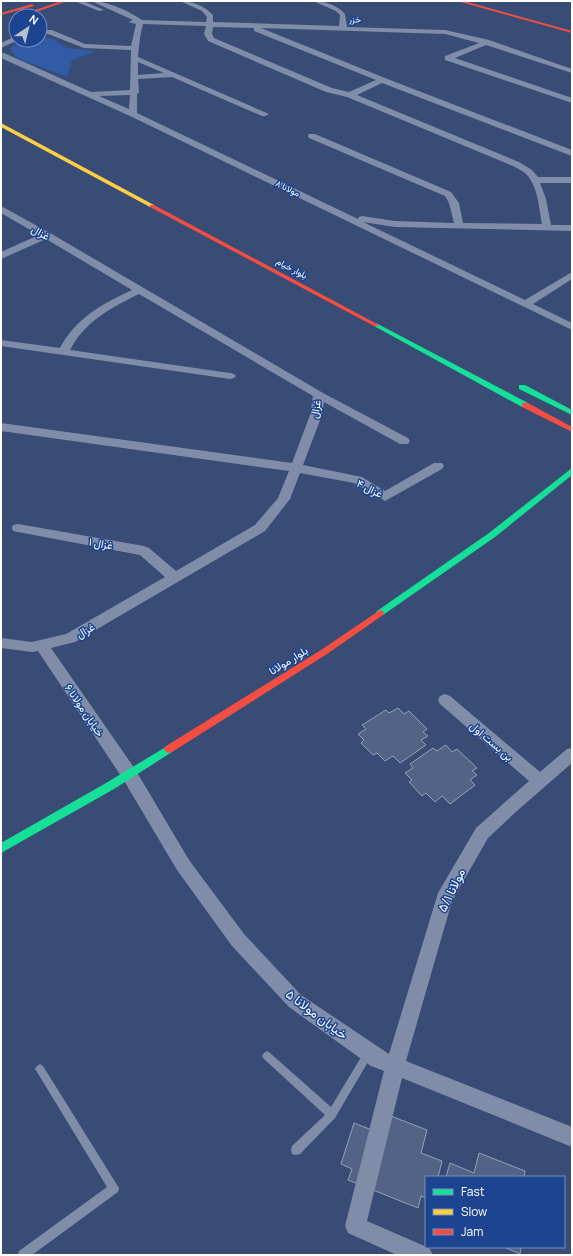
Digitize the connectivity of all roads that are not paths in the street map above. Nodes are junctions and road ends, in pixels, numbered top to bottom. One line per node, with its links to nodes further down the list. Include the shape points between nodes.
1 (45, 1): 10 (street)
2 (66, 1): 9 (street)
3 (77, 1): 12 (street)
4 (94, 1): 12 (street, via 133,17)
5 (183, 1): 13 (street, via 204,10 211,16)
6 (316, 1): 16 (street, via 338,10 343,15)
7 (459, 1): 11 (street)
8 (475, 1): 11 (street)
9 (44, 8)
10 (1, 14)
11 (544, 22): 15 (street); 18 (street)
12 (136, 24): 13 (street, خزر); 20 (street, via 139,30)
13 (211, 24): 14 (street, خزر); 29 (street, via 208,34 211,39 329,90)
14 (248, 25): 16 (street, خزر); 26 (street)
15 (572, 27)
16 (343, 28): 19 (street, خزر, via 445,32)
17 (48, 32): 20 (street, via 84,46)
18 (572, 32)
19 (486, 42): 23 (street, خزر); 30 (street, via 448,58)
20 (135, 48): 22 (street)
21 (1, 55): 28 (street, مولانا ۸)
22 (135, 58): 24 (street); 25 (street)
23 (572, 71)
24 (175, 75): 25 (street); 32 (street)
25 (135, 77): 27 (street)
26 (382, 80): 29 (street); 37 (street)
27 (134, 92): 28 (street); 31 (street)
28 (88, 94): 31 (street, مولانا ۸)
29 (350, 95): 38 (street, via 516,164)
30 (572, 101)
31 (133, 114): 41 (street, مولانا ۸)
32 (265, 114)
33 (1, 116): 36 (street)
34 (1, 125): 58 (street, بلوار خیام)
35 (312, 136): 42 (street, via 448,194 454,203)
36 (59, 146)
37 (572, 153)
38 (534, 180): 39 (street); 43 (street, via 542,200)
39 (572, 180)
40 (1, 209): 45 (street, غزال)
41 (349, 217): 42 (street, via 395,224); 49 (street, مولانا ۸)
42 (459, 226): 43 (street)
43 (547, 228): 44 (street)
44 (572, 228)
45 (47, 235): 46 (street); 48 (street, غزال)
46 (1, 256)
47 (572, 275): 49 (street)
48 (140, 290): 52 (street, via 86,320 70,338); 55 (street, غزال)
49 (526, 304): 50 (street, مولانا ۸)
50 (572, 326)
51 (1, 343): 52 (street)
52 (64, 352): 53 (street)
53 (230, 376)
54 (517, 384): 56 (street)
55 (319, 395): 59 (street); 61 (street, غزال, via 316,415)
56 (572, 413)
57 (1, 427): 61 (street)
58 (572, 430)
59 (404, 441)
60 (438, 466): 61 (street, غزال ۴, via 385,497 358,480)
61 (296, 468): 64 (street, غزال, via 284,499 260,528)
62 (572, 471): 69 (street, بلوار مولانا, via 492,535 324,652)
63 (18, 528): 64 (street, غزال ۱, via 144,551)
64 (176, 578): 66 (street, غزال, via 70,638)
65 (1, 643): 66 (street, غزال, via 32,647)
66 (41, 645): 69 (street, خیابان مولانا ۶)
67 (445, 700): 70 (street, بن بست اول)
68 (572, 754): 70 (street, مولانا ۵/۱)
69 (129, 774): 71 (street, بلوار مولانا); 72 (street, خیابان مولانا ۵, via 182,865 238,940 295,1001)
70 (540, 781): 74 (street, مولانا ۵/۱, via 482,833 444,899)
71 (1, 848)
72 (369, 1052): 74 (street, خیابان مولانا ۵); 76 (lane)
73 (266, 1056): 76 (lane)
74 (395, 1066): 77 (street, خیابان مولانا ۵); 80 (street, مولانا ۵/۱, via 354,1226)
75 (40, 1069): 79 (lane, via 114,1188)
76 (332, 1115): 78 (lane)
77 (572, 1137)
78 (296, 1150)
79 (23, 1255)
80 (422, 1255)

